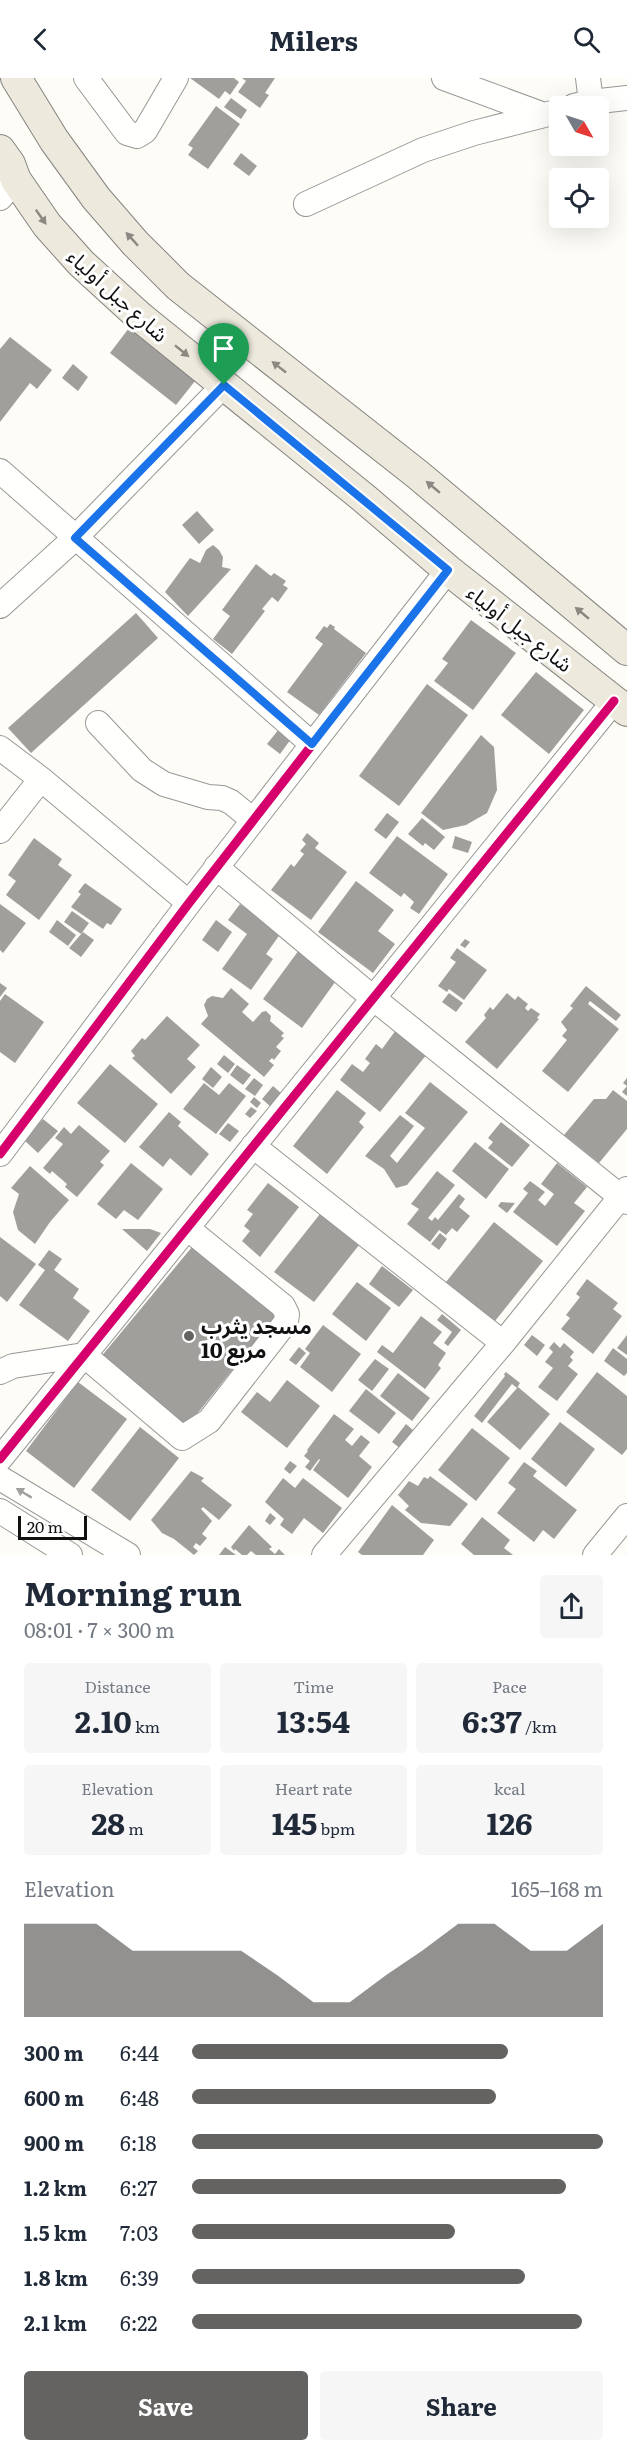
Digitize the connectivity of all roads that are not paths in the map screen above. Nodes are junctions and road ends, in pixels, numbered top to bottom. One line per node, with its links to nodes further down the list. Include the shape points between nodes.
1 (16, 78): 18 (main road, one-way to 1, via 417,474 178,286 96,198)
2 (86, 78): 3 (street, via 128,133 137,136 145,130)
3 (176, 78)
4 (444, 78): 9 (street)
5 (588, 78): 6 (street)
6 (584, 96)
7 (627, 98): 8 (street)
8 (609, 100)
9 (549, 112)
10 (549, 114): 12 (street, via 474,132 423,150)
11 (5, 170): 13 (main road, شارع جبل أولياء, one-way to 13, via 81,262 140,317)
12 (306, 204)
13 (224, 385): 15 (street); 16 (main road, شارع جبل أولياء)
14 (0, 471): 15 (street)
15 (75, 538): 17 (street); 21 (street)
16 (448, 570): 19 (main road, شارع جبل أولياء); 21 (street)
17 (0, 606)
18 (627, 650)
19 (621, 706): 28 (street)
20 (98, 723): 24 (street, via 142,770 164,784 222,798)
21 (312, 744): 24 (street)
22 (0, 748): 23 (street)
23 (41, 779): 25 (street); 27 (street)
24 (253, 820): 26 (street)
25 (0, 831)
26 (216, 867): 27 (street); 28 (street)
27 (189, 903): 30 (street)
28 (373, 998): 29 (street); 31 (street)
29 (253, 1146): 32 (street); 33 (street)
30 (0, 1154)
31 (625, 1196): 33 (street)
32 (187, 1228): 34 (street); 34 (street, via 283,1306 287,1314 286,1322 209,1421 182,1438)
33 (503, 1343): 42 (street)
34 (84, 1355): 35 (street, via 13,1366); 36 (street)
35 (0, 1372)
36 (0, 1459)
37 (0, 1478): 41 (street, one-way to 37)
38 (0, 1511): 40 (street)
39 (627, 1516): 43 (street)
40 (70, 1555)
41 (128, 1555)
42 (324, 1555)
43 (596, 1555)

